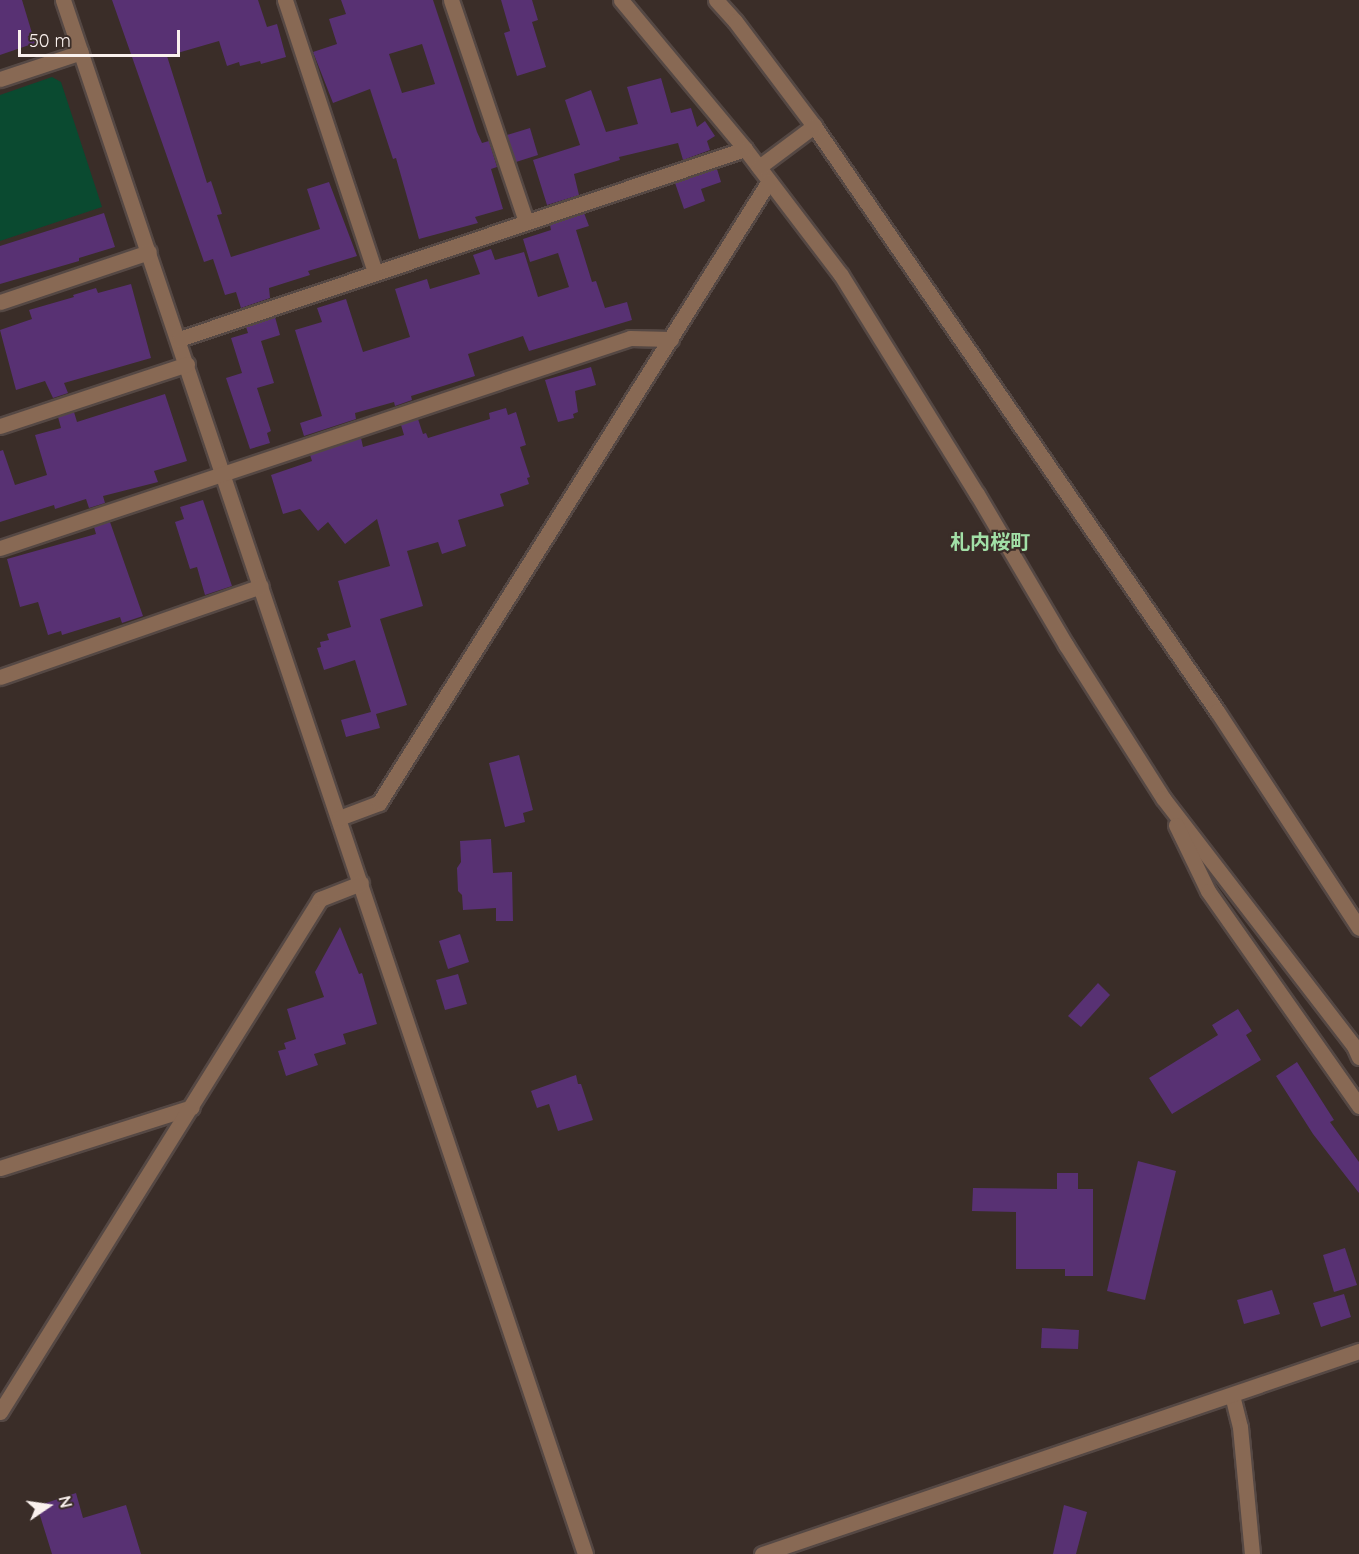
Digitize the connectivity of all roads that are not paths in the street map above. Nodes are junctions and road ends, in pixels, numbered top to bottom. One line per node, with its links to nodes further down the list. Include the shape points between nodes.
1 (63, 0): 6 (street)
2 (285, 0): 14 (street)
3 (452, 0): 12 (street)
4 (621, 0): 9 (street)
5 (716, 0): 8 (street)
6 (81, 52): 7 (street); 13 (street)
7 (0, 79)
8 (814, 126): 10 (street); 27 (street, via 1211,701)
9 (745, 149): 10 (street); 12 (street)
10 (759, 167): 11 (street)
11 (769, 181): 17 (street); 24 (street, via 841,275)
12 (526, 221): 14 (street)
13 (149, 252): 15 (street); 16 (street)
14 (375, 272): 16 (street)
15 (0, 302)
16 (179, 339): 18 (street)
17 (670, 339): 20 (street, via 630,338); 25 (street, via 379,803)
18 (187, 364): 19 (street); 20 (street)
19 (0, 426)
20 (224, 473): 21 (street); 22 (street)
21 (0, 548)
22 (261, 586): 23 (street); 25 (street)
23 (0, 677)
24 (1163, 798): 28 (street); 29 (street, via 1208,891)
25 (339, 818): 26 (street)
26 (361, 883): 30 (street, via 320,899); 35 (street)
27 (1359, 928)
28 (1359, 1057)
29 (1359, 1106)
30 (192, 1107): 31 (street); 34 (street)
31 (0, 1168)
32 (1359, 1351): 33 (street)
33 (1232, 1395): 36 (street); 37 (street, via 1240,1427)
34 (0, 1412)
35 (585, 1554)
36 (762, 1554)
37 (1252, 1554)

